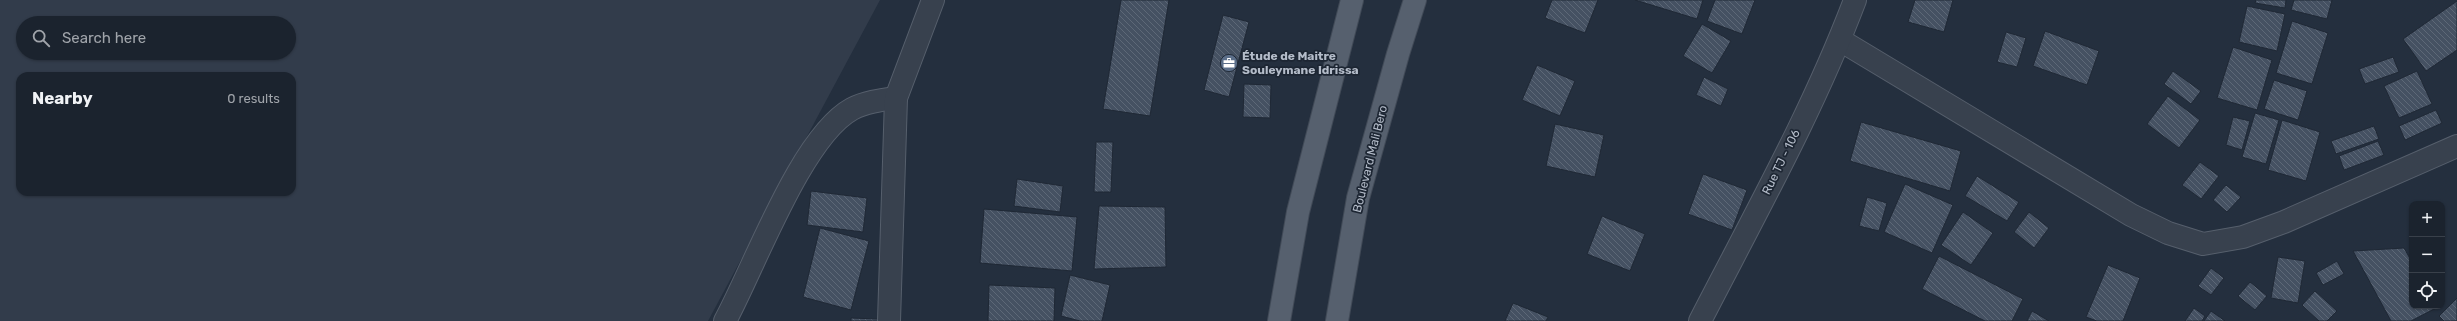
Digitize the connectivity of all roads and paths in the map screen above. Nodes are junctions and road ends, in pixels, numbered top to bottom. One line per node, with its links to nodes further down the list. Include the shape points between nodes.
1 (933, 0): 6 (street)
2 (1352, 0): 10 (main road, via 1298,212)
3 (1415, 0): 11 (main road, Boulevard Mali Bero, via 1358,198)
4 (1855, 0): 5 (street, Rue TJ - 106)
5 (1840, 40): 7 (street, via 2131,215 2168,233 2203,244 2243,237 2284,222); 12 (street, Rue TJ - 106)
6 (896, 98): 8 (street, via 872,102 851,110 833,125 814,148 786,195); 9 (street)
7 (2457, 146)
8 (725, 321)
9 (889, 321)
10 (1279, 321)
11 (1337, 321)
12 (1700, 321)

